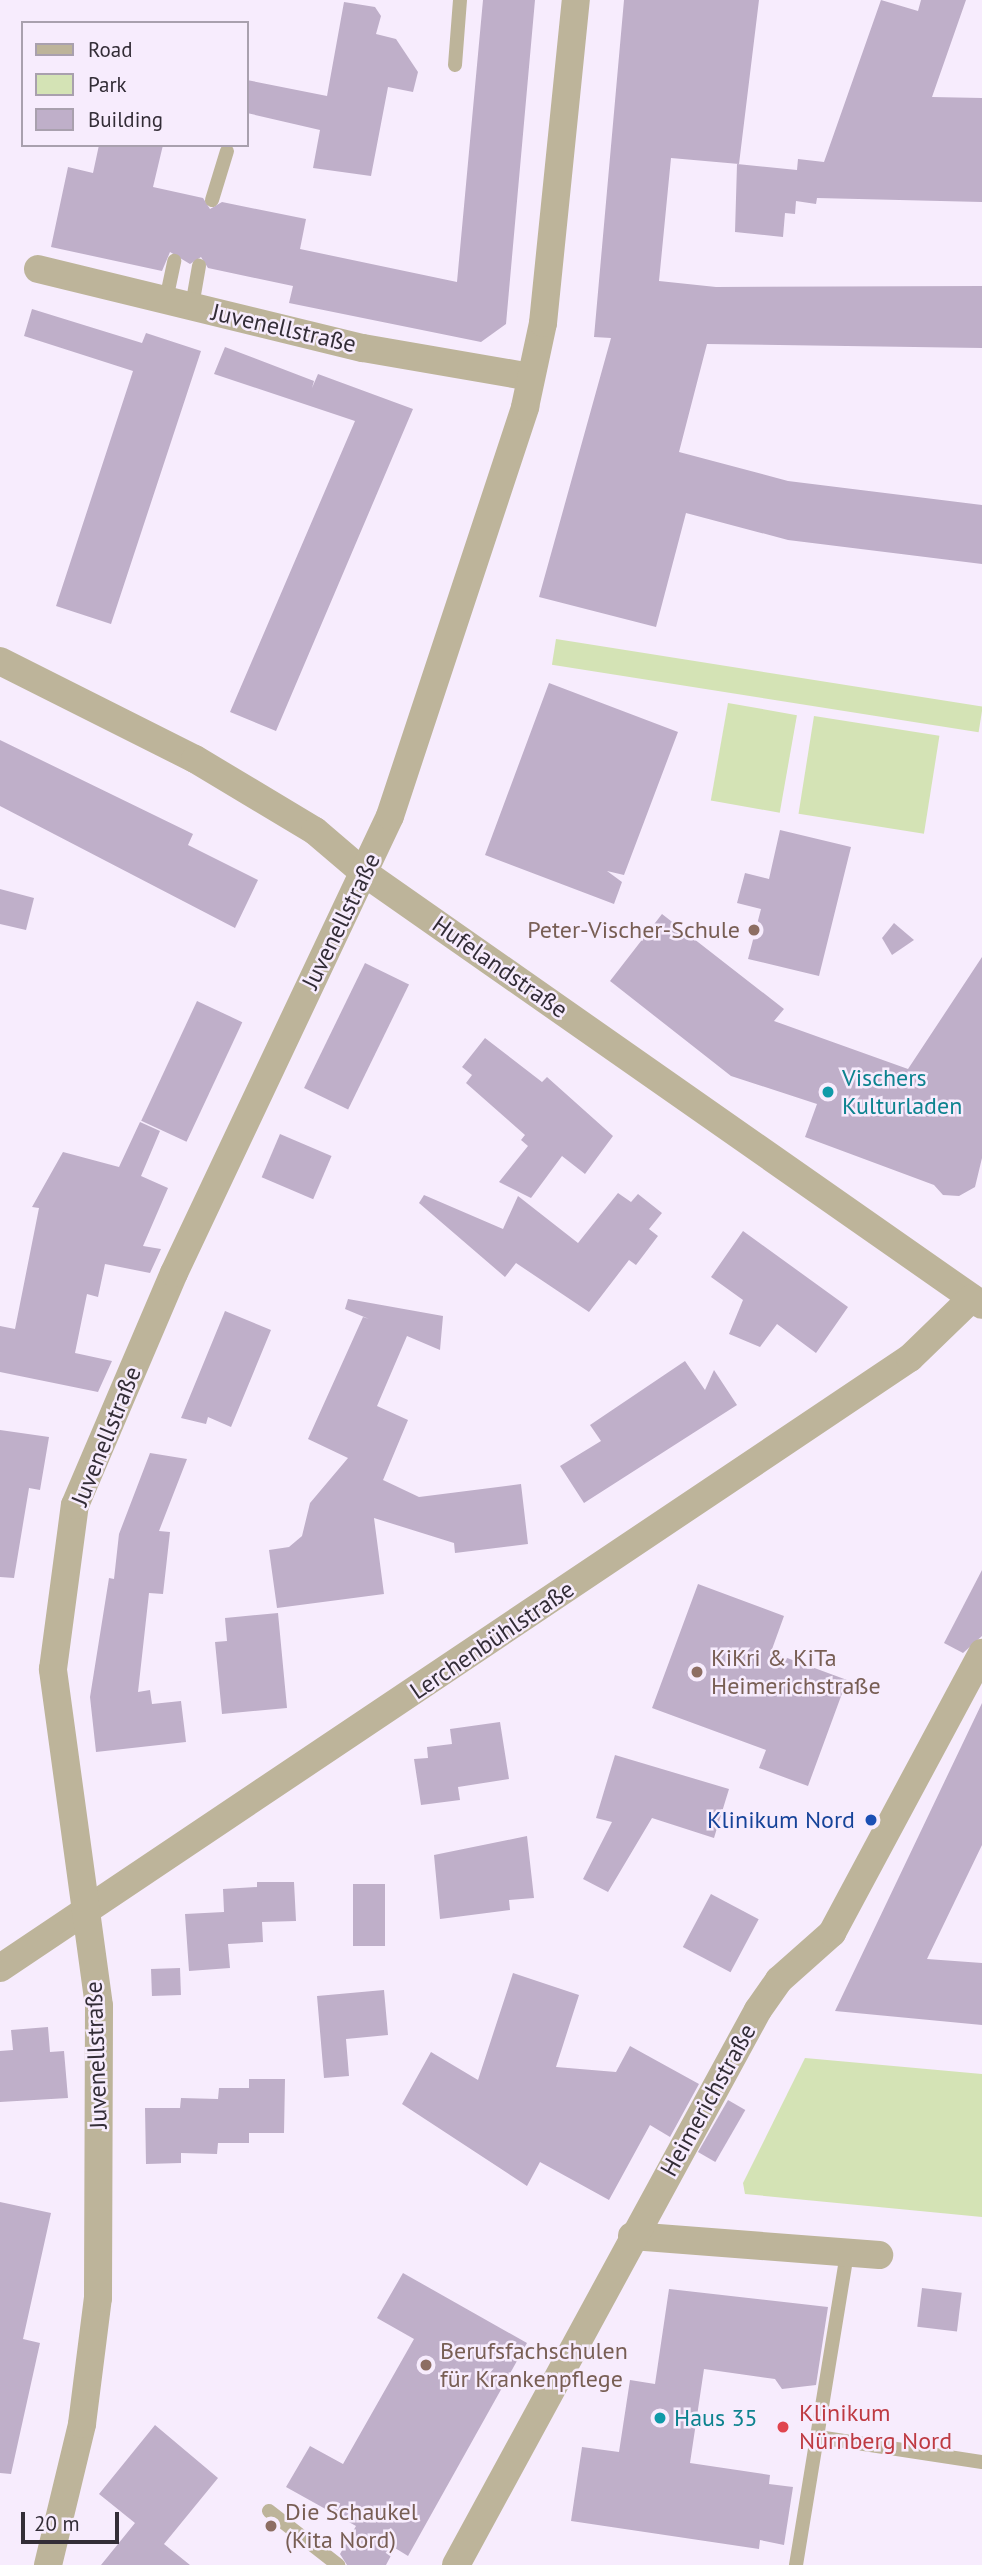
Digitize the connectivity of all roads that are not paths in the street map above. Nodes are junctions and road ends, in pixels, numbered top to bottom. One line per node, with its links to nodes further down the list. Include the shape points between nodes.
1 (460, 0): 3 (lane)
2 (576, 0): 10 (street, Juvenellstraße, via 542,323)
3 (455, 65)
4 (226, 150): 5 (lane)
5 (212, 200)
6 (174, 261): 9 (lane)
7 (199, 266): 9 (lane)
8 (38, 269): 9 (street, Juvenellstraße)
9 (179, 303): 10 (street, Juvenellstraße, via 363,348)
10 (531, 376): 12 (street, Juvenellstraße, via 390,816)
11 (0, 661): 12 (street, Hufelandstraße, via 195,759 315,831)
12 (363, 872): 13 (street, Hufelandstraße); 15 (street, Juvenellstraße, via 174,1273 75,1505 53,1669)
13 (977, 1302): 15 (street, Lerchenbühlstraße, via 909,1358)
14 (982, 1653): 17 (street, Heimerichstraße, via 832,1933 779,1980 758,2010)
15 (84, 1914): 16 (street, Lerchenbühlstraße); 23 (street, Juvenellstraße, via 99,2006 98,2298 82,2424)
16 (0, 1968)
17 (632, 2236): 18 (street); 25 (street, Heimerichstraße)
18 (847, 2253): 19 (street); 20 (lane)
19 (878, 2255)
20 (818, 2437): 21 (lane); 26 (lane)
21 (982, 2462)
22 (269, 2511): 24 (lane)
23 (48, 2565)
24 (338, 2565)
25 (456, 2565)
26 (796, 2565)

